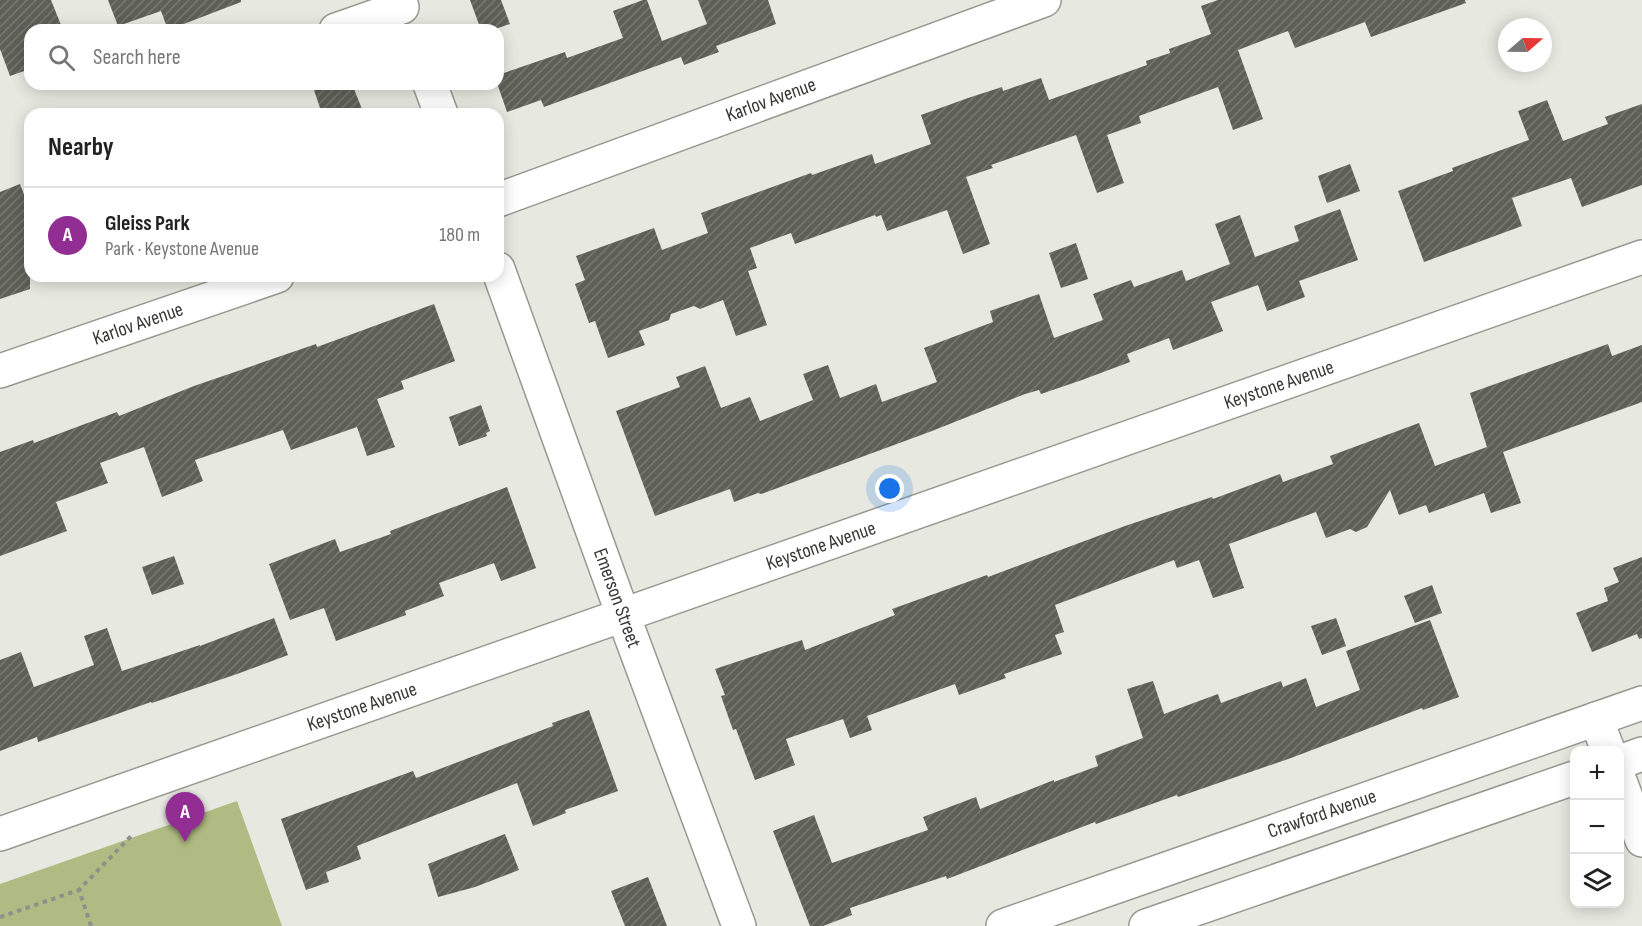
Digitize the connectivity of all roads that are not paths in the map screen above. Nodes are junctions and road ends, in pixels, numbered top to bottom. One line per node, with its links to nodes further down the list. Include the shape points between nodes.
1 (1044, 0): 6 (street, Karlov Avenue)
2 (404, 12): 3 (street)
3 (359, 24)
4 (432, 90): 5 (street)
5 (439, 108)
6 (504, 198)
7 (1642, 257): 11 (street, Keystone Avenue)
8 (260, 282): 10 (street, Karlov Avenue)
9 (503, 282): 11 (street, Emerson Street)
10 (0, 371)
11 (623, 615): 19 (street, Keystone Avenue); 21 (street, Emerson Street)
12 (1642, 703): 13 (street, Crawford Avenue)
13 (1596, 719): 14 (street); 22 (street, Crawford Avenue)
14 (1606, 746)
15 (1642, 754): 16 (street)
16 (1624, 761)
17 (1570, 780): 23 (street)
18 (1624, 792): 20 (street)
19 (0, 834)
20 (1642, 840)
21 (739, 926)
22 (1003, 926)
23 (1146, 926)

